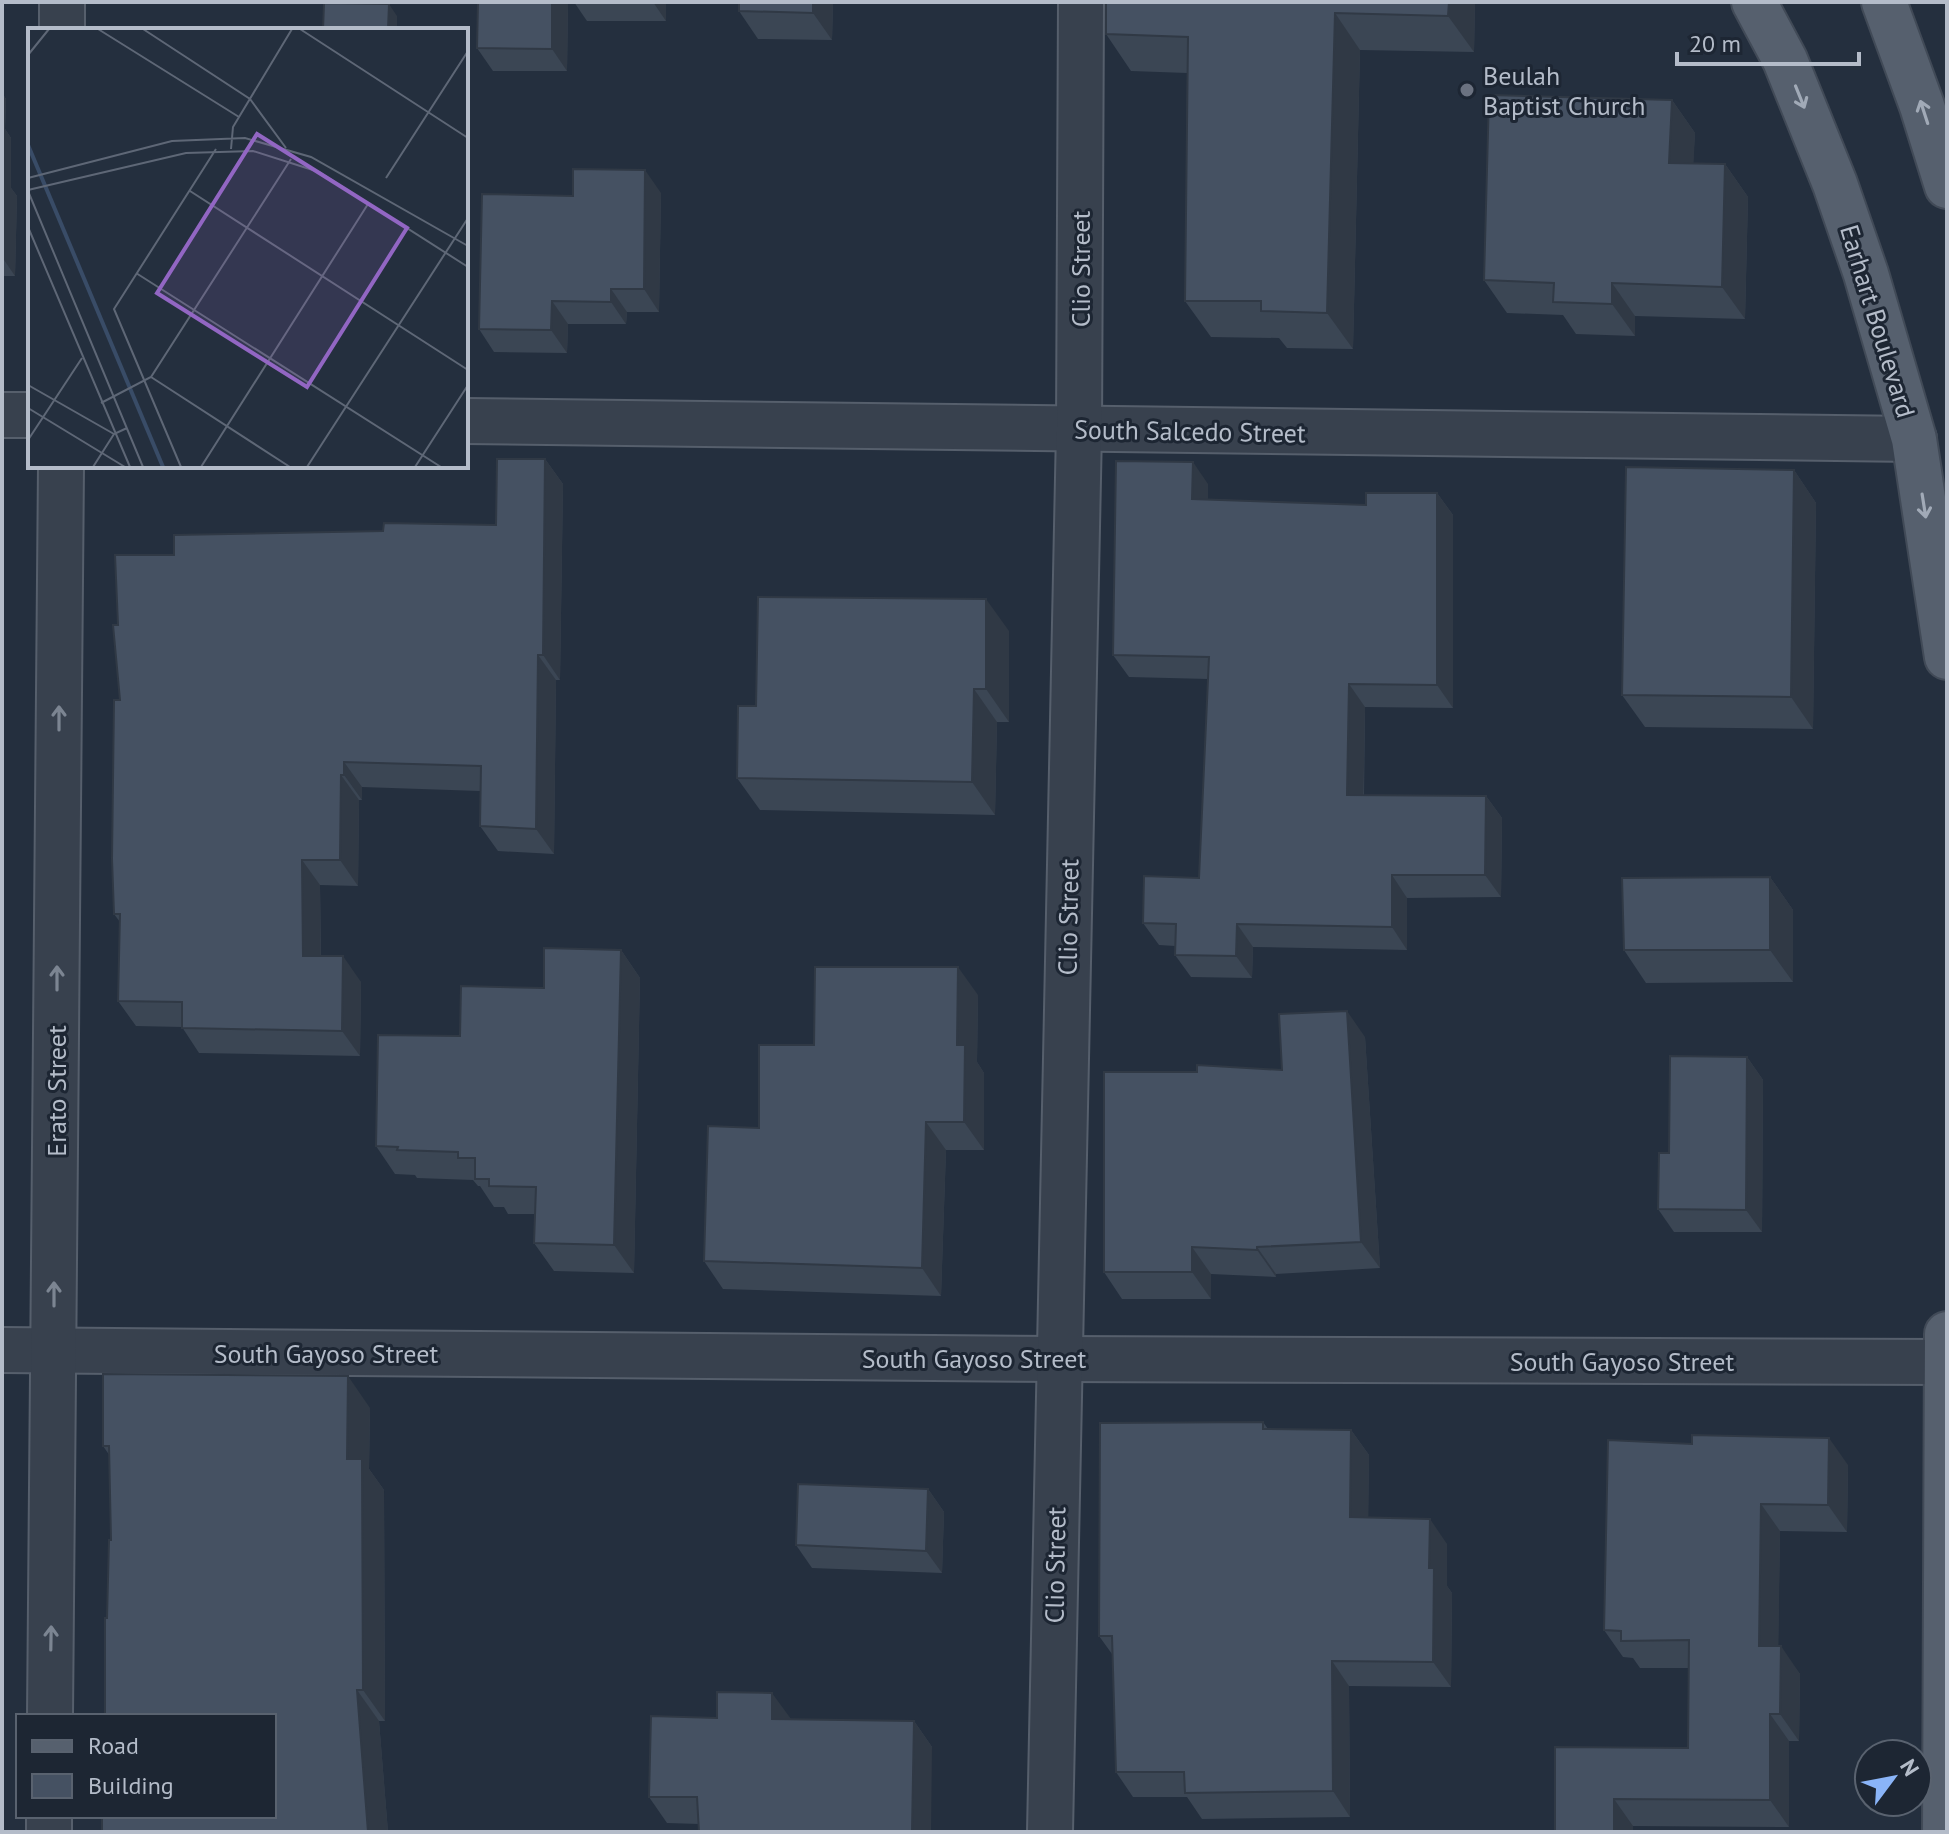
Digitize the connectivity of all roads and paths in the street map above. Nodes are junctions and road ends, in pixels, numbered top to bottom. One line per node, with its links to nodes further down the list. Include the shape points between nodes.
1 (62, 2): 5 (street)
2 (1081, 2): 10 (street, Clio Street)
3 (1754, 2): 11 (main road, Earhart Boulevard, one-way to 11, via 1785,60 1835,184)
4 (1884, 2): 6 (main road, one-way to 4)
5 (62, 28)
6 (1947, 186)
7 (2, 415): 8 (street)
8 (28, 415)
9 (468, 421): 10 (street, South Salcedo Street)
10 (1079, 430): 11 (street, South Salcedo Street); 17 (street, Clio Street)
11 (1914, 439): 13 (main road, Earhart Boulevard, one-way to 13)
12 (61, 468): 16 (street, Erato Street, one-way to 12)
13 (1947, 657)
14 (1947, 1334): 18 (main road)
15 (2, 1350): 16 (street, South Gayoso Street)
16 (54, 1351): 17 (street, South Gayoso Street); 19 (street, Erato Street, one-way to 16)
17 (1058, 1359): 18 (street, South Gayoso Street); 20 (street, Clio Street)
18 (1946, 1362): 21 (main road)
19 (50, 1714)
20 (1050, 1832)
21 (1945, 1832)

